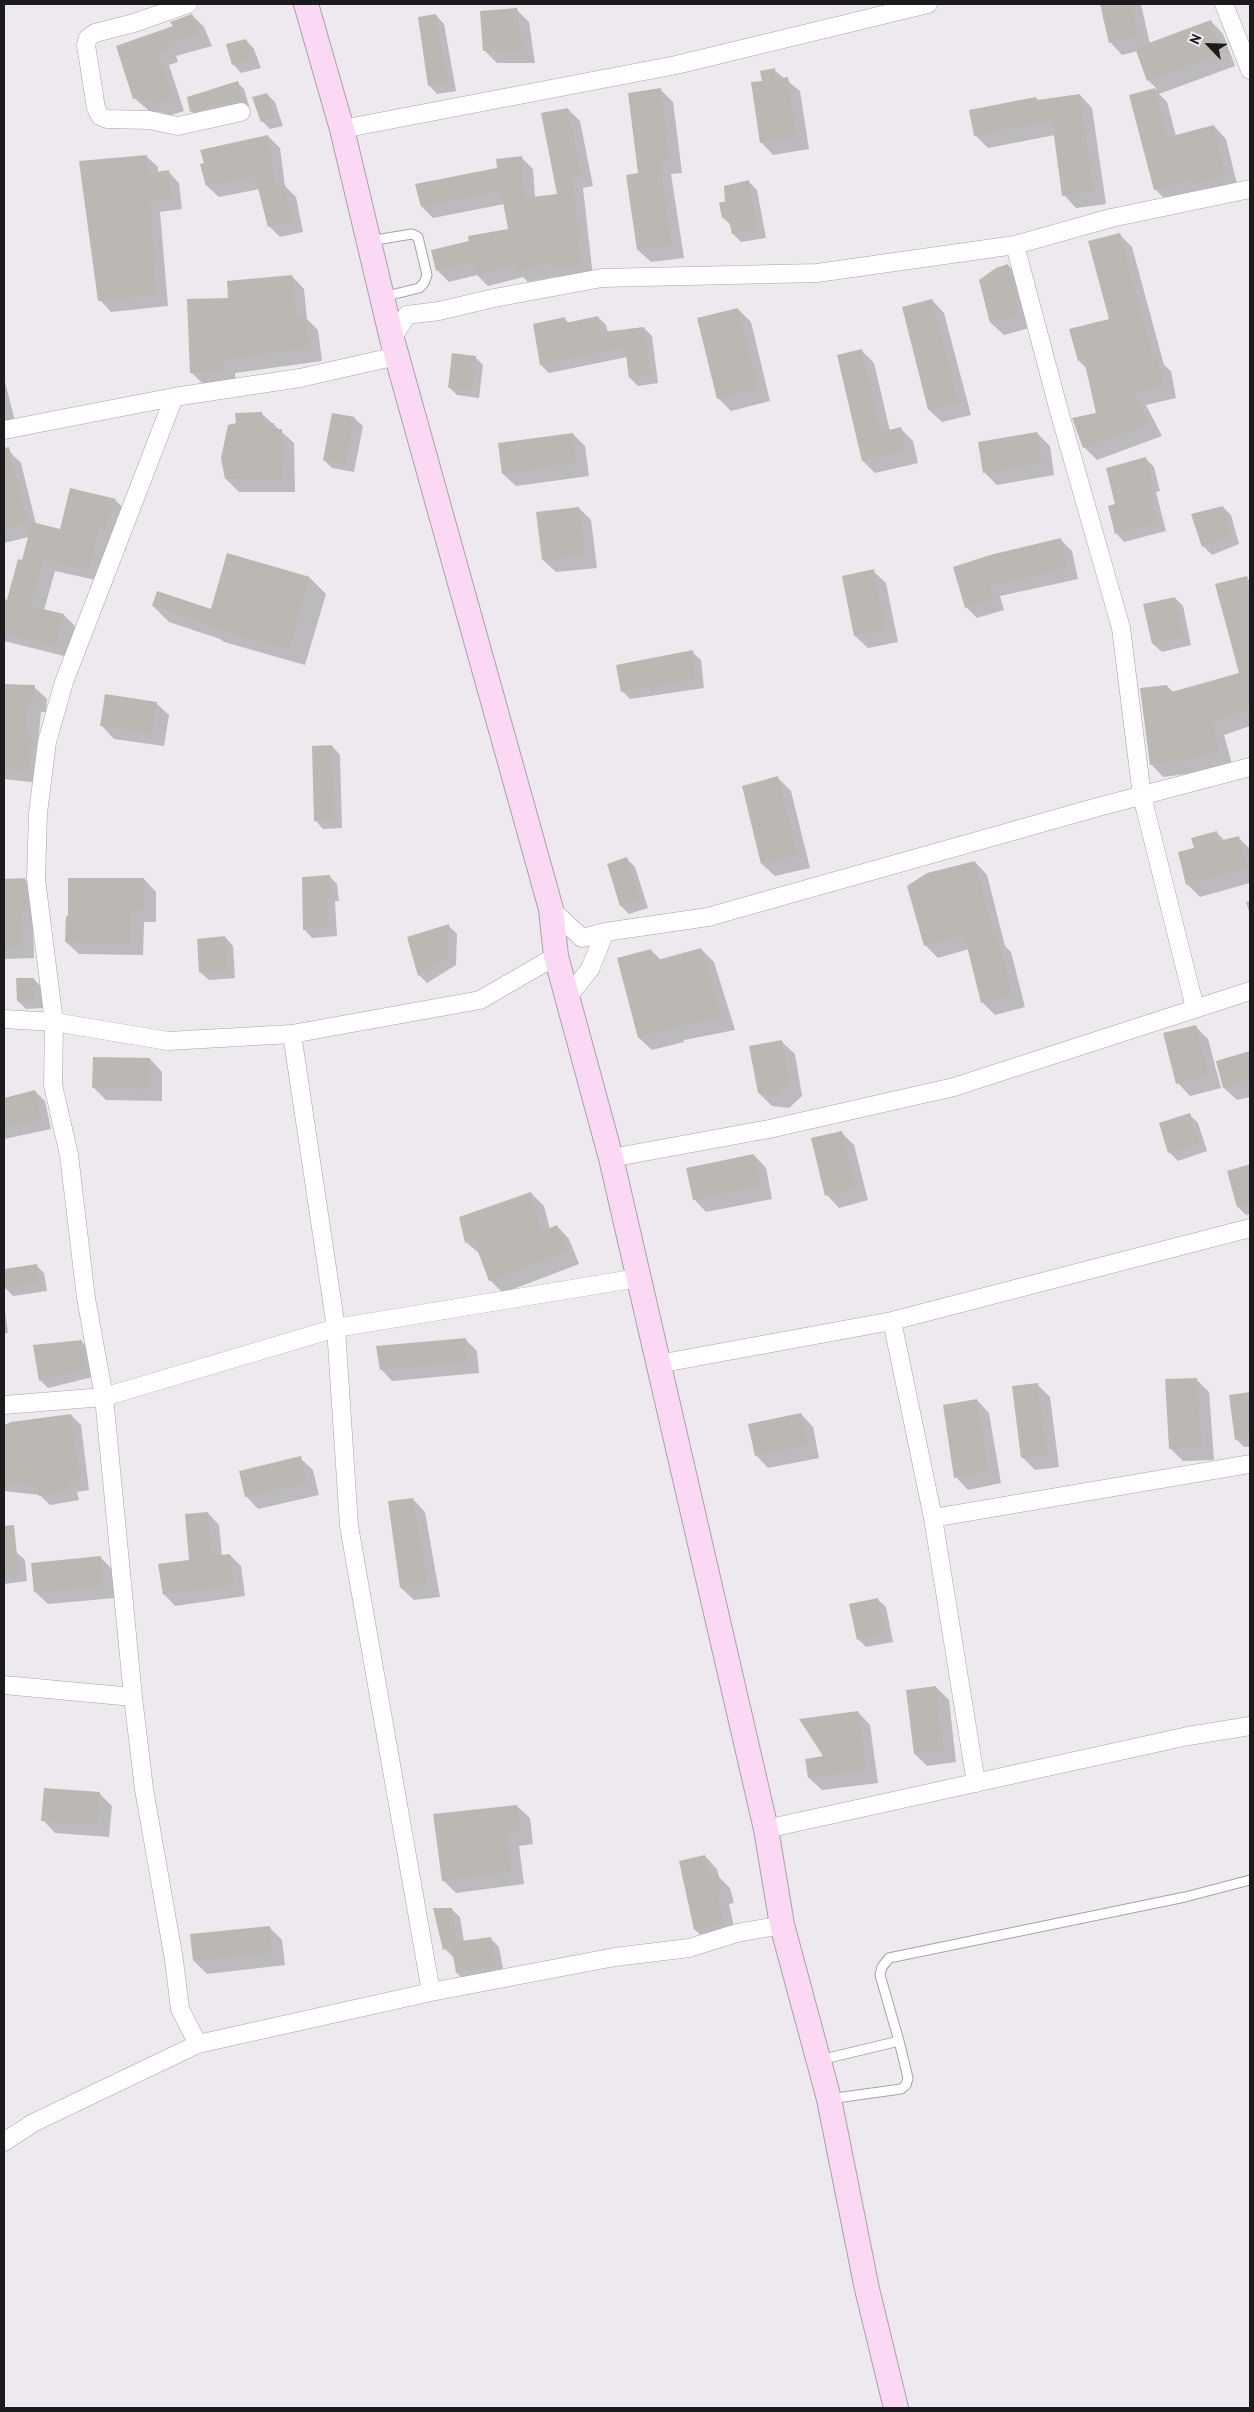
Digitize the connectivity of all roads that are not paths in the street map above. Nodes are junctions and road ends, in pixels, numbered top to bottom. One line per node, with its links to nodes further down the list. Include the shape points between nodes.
1 (188, 4): 6 (street, via 88,38 86,45 96,108 100,116 107,119 149,120 178,126)
2 (306, 4): 7 (main road)
3 (928, 4): 7 (street, via 676,65)
4 (1224, 4): 5 (street)
5 (1250, 70)
6 (241, 112)
7 (342, 129): 9 (main road)
8 (1250, 189): 10 (street, via 1111,218)
9 (369, 241): 11 (main road); 11 (lane, via 412,234 418,237 427,275 419,288)
10 (1016, 245): 12 (street, via 817,273 602,278 407,316); 16 (street, via 1059,412 1121,628)
11 (382, 297): 12 (main road)
12 (395, 348): 13 (street, via 300,378); 17 (main road)
13 (174, 397): 14 (street); 24 (street, via 64,682 47,742 38,813 36,880)
14 (4, 430)
15 (1250, 767): 16 (street)
16 (1142, 796): 18 (street, via 708,916); 22 (street)
17 (551, 909): 18 (street, via 582,938); 19 (main road)
18 (605, 932): 21 (street, via 590,969)
19 (556, 956): 21 (main road); 25 (street, via 480,1000)
20 (1250, 992): 22 (street)
21 (568, 997): 26 (main road)
22 (1195, 1008): 26 (street, via 954,1087 769,1129)
23 (4, 1019): 24 (street)
24 (54, 1022): 25 (street, via 168,1041); 32 (street, via 53,1085 69,1155 86,1298)
25 (292, 1034): 30 (street)
26 (611, 1158): 28 (main road)
27 (1250, 1228): 29 (street)
28 (638, 1278): 30 (street); 31 (main road)
29 (892, 1321): 31 (street); 35 (street)
30 (336, 1328): 32 (street); 43 (street, via 349,1526)
31 (658, 1364): 40 (main road)
32 (104, 1397): 33 (street); 37 (street)
33 (4, 1405)
34 (1250, 1464): 35 (street)
35 (933, 1518): 39 (street)
36 (4, 1684): 37 (street)
37 (133, 1697): 45 (street, via 144,1788 180,2009)
38 (1250, 1726): 39 (street, via 1188,1736)
39 (976, 1783): 40 (street)
40 (766, 1829): 42 (main road)
41 (1250, 1880): 44 (lane, via 1185,1897 889,1958 880,1975)
42 (782, 1925): 43 (street, via 737,1933 689,1948 615,1957); 46 (main road)
43 (431, 1992): 45 (street)
44 (899, 2041): 46 (lane); 47 (lane, via 908,2078 904,2088)
45 (198, 2044): 48 (street)
46 (820, 2060): 47 (main road)
47 (829, 2099): 49 (main road, via 867,2289)
48 (4, 2140)
49 (896, 2408)

